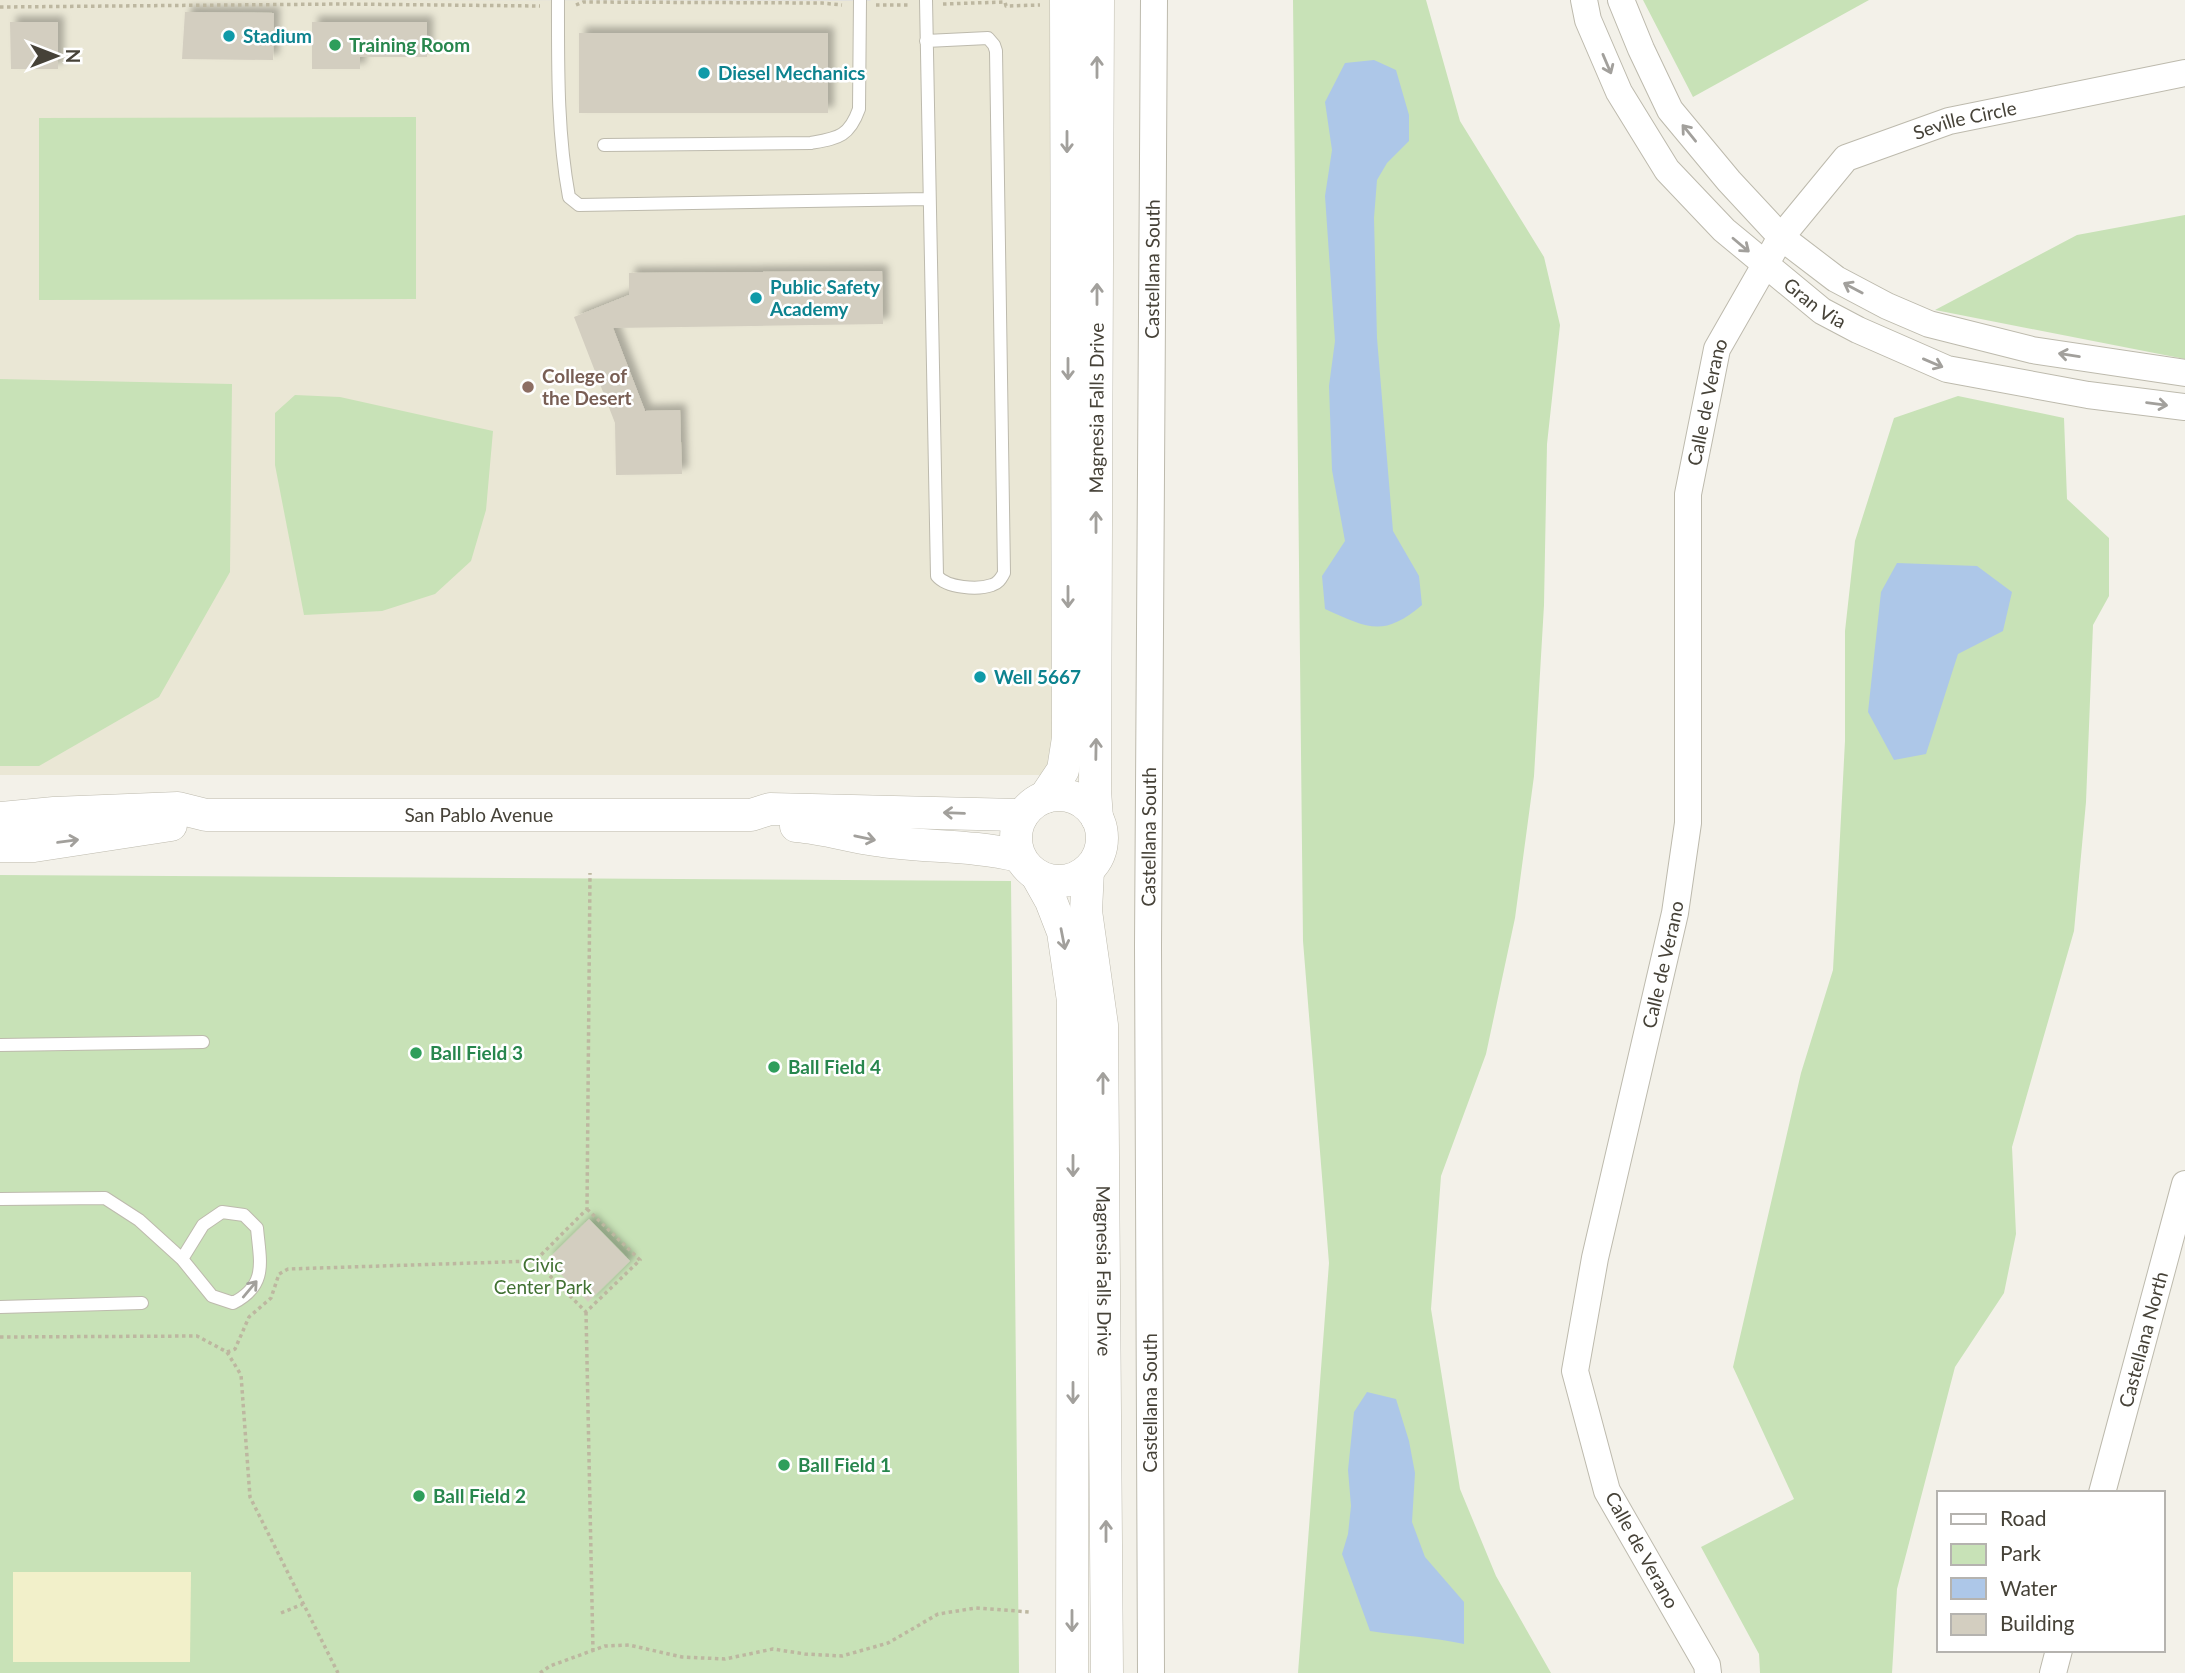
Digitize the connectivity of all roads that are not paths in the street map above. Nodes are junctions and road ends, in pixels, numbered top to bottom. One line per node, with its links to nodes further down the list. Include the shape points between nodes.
1 (558, 0): 12 (lane, via 562,157 569,197 579,205)
2 (860, 0): 11 (lane, via 859,108 853,125 832,139)
3 (926, 0): 9 (lane)
4 (1098, 0): 21 (street, Magnesia Falls Drive, one-way to 4)
5 (1154, 0): 36 (street, Castellana South, via 1148,932)
6 (1584, 0): 14 (street, Gran Via, one-way to 14, via 1619,92 1667,170 1724,230)
7 (1621, 0): 13 (street, Gran Via, one-way to 7, via 1670,110)
8 (1053, 2): 17 (street, Magnesia Falls Drive, one-way to 17, via 1068,738 1063,770)
9 (926, 41): 12 (lane); 12 (lane, via 988,38 996,51 1004,573 992,586 954,586 937,576)
10 (2185, 73): 13 (street, Seville Circle, via 1949,121 1846,158)
11 (604, 145)
12 (928, 199)
13 (1781, 237): 14 (street, Calle de Verano); 15 (street, Gran Via, one-way to 13, via 2032,350 1929,324 1836,279)
14 (1765, 264): 16 (street, Gran Via, one-way to 16, via 1822,311 1947,369); 37 (street, Calle de Verano, via 1717,349 1688,494 1688,823 1675,914 1595,1258 1576,1371 1608,1491)
15 (2185, 373)
16 (2185, 407)
17 (1033, 806): 19 (street, San Pablo Avenue, one-way to 19, via 770,808); 21 (street, via 1060,795 1075,798); 23 (street, via 1016,830 1016,843)
18 (206, 815): 19 (street, San Pablo Avenue); 20 (street, San Pablo Avenue, via 178,808); 22 (street, San Pablo Avenue, one-way to 18, via 34,846 177,824)
19 (751, 815): 23 (street, San Pablo Avenue, one-way to 23, via 770,824 822,828 875,840 985,848)
20 (0, 818)
21 (1097, 818): 24 (street, via 1101,847)
22 (0, 846)
23 (1028, 866): 24 (street, via 1050,881 1064,882); 34 (street, Magnesia Falls Drive, one-way to 34, via 1051,901 1063,932 1073,1001)
24 (1088, 870): 35 (street, Magnesia Falls Drive, one-way to 24, via 1102,1025 1086,911)
25 (203, 1042): 26 (lane)
26 (0, 1045)
27 (2185, 1184): 32 (street, Castellana North)
28 (0, 1199): 29 (lane, via 105,1198 139,1220)
29 (182, 1259): 29 (lane, one-way to 29, via 212,1296 233,1303 248,1295 259,1278 257,1228 244,1215 222,1212 203,1225)
30 (142, 1303): 31 (lane)
31 (0, 1307)
32 (2103, 1491)
33 (2058, 1652): 38 (street)
34 (1072, 1673)
35 (1107, 1673)
36 (1151, 1673)
37 (1708, 1673)
38 (2053, 1673)

